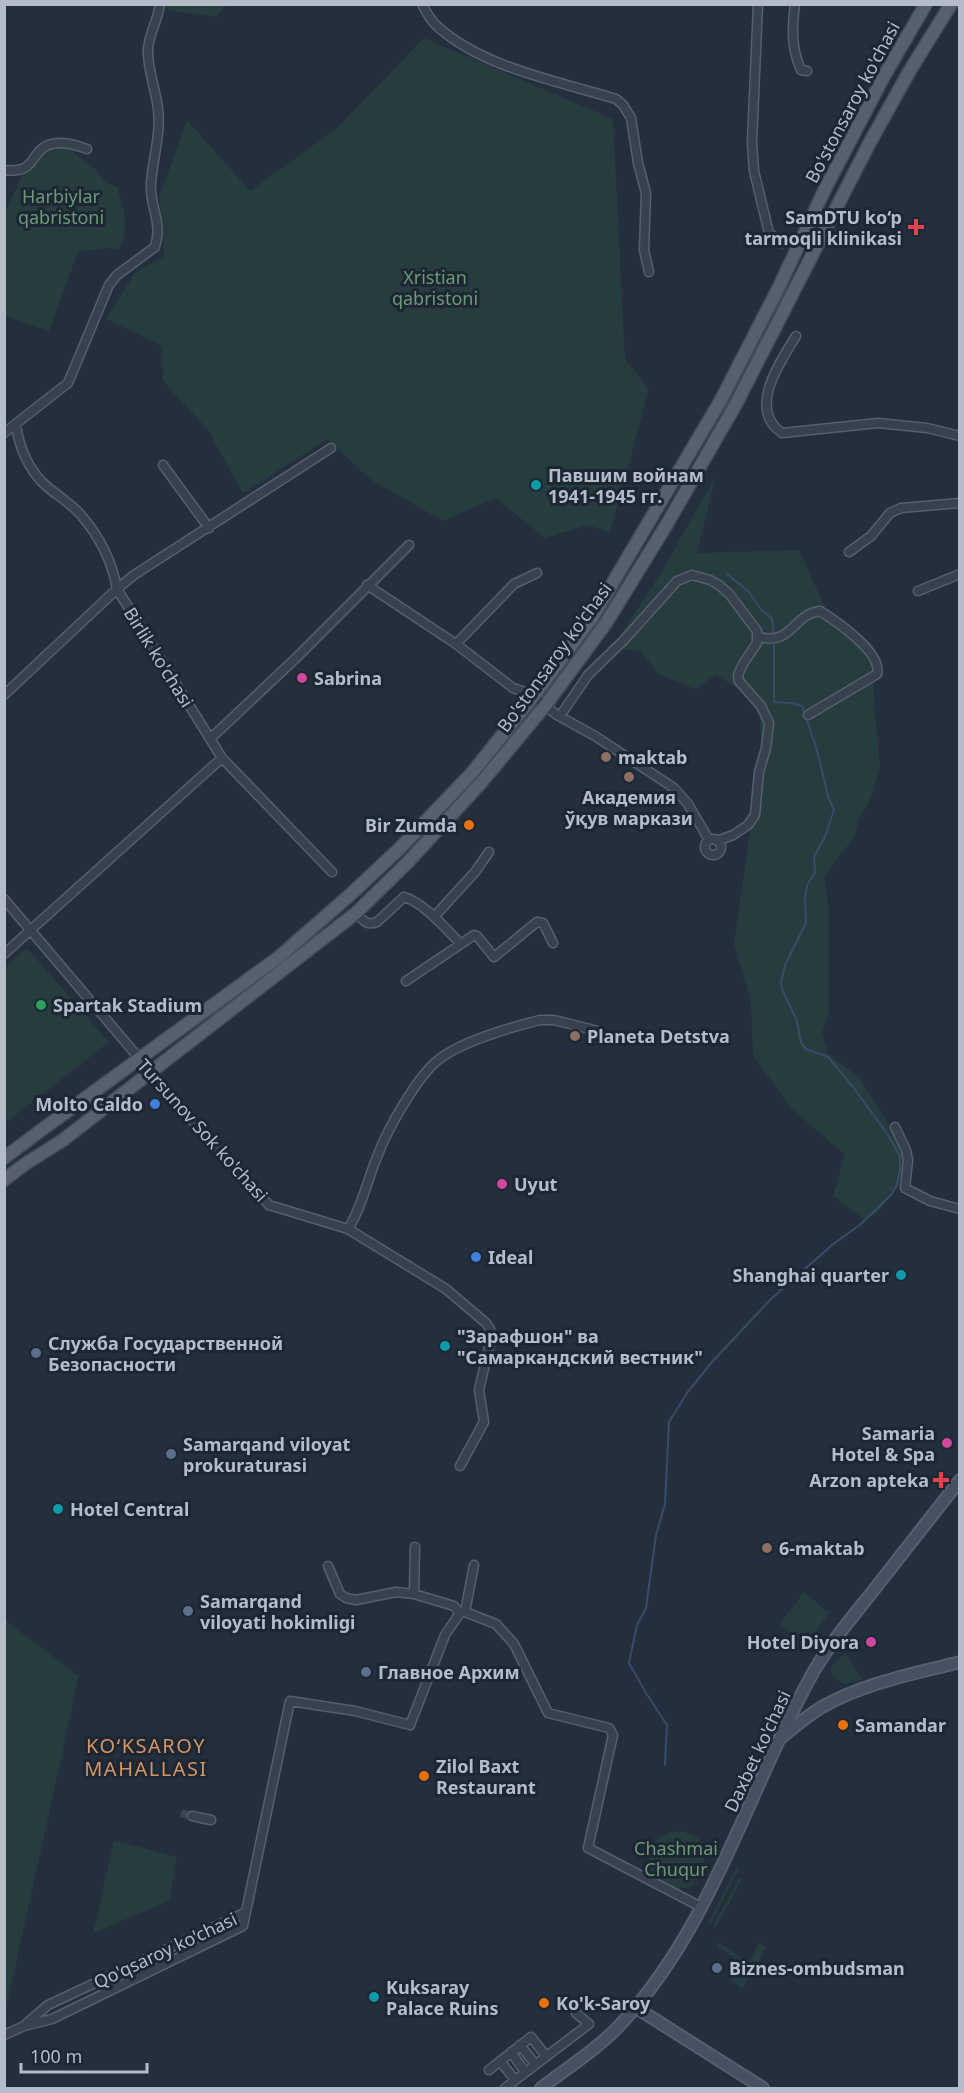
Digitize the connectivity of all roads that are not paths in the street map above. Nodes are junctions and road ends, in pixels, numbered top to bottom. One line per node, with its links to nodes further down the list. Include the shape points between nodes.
1 (160, 4): 13 (street, via 148,50 159,128 151,183 158,226 155,247 109,285 68,383)
2 (422, 4): 11 (street, via 438,27 472,49 513,69 616,99 623,105 631,117 646,193 644,239)
3 (758, 4): 10 (street, via 754,171 769,233)
4 (795, 4): 7 (street, via 794,55 801,70)
5 (926, 4): 30 (main road, Bo'stonsaroy ko'chasi, via 825,189 722,400 592,618)
6 (951, 4): 31 (main road, Bo'stonsaroy ko'chasi, via 869,144 742,394 673,514 606,623)
7 (807, 71)
8 (87, 148): 9 (street, via 51,144 28,166)
9 (4, 170)
10 (783, 243)
11 (649, 272)
12 (796, 336): 15 (street, via 768,386 766,403 771,422 782,433 878,423)
13 (16, 425): 14 (street); 25 (street, Birlik ko'chasi, via 24,455 35,473 80,513 95,533)
14 (4, 433)
15 (960, 436)
16 (331, 448): 19 (street)
17 (163, 465): 19 (street)
18 (960, 503): 21 (street, via 901,508 890,513 871,536)
19 (209, 528): 25 (street)
20 (409, 545): 24 (street)
21 (849, 552)
22 (537, 573): 28 (street, via 514,584)
23 (960, 574): 26 (street)
24 (367, 585): 28 (street); 34 (street)
25 (117, 589): 29 (street); 34 (street, Birlik ko'chasi)
26 (918, 591)
27 (759, 637): 32 (street, via 754,624 719,585 700,576 685,577 588,675); 32 (street, via 738,675 769,723 766,748 759,772 755,815 733,835 713,840 674,788); 33 (street, via 777,639 811,613 820,611 865,646 877,662 877,674)
28 (456, 645): 30 (street, via 513,688)
29 (4, 695)
30 (533, 697): 31 (street); 47 (main road, Bo'stonsaroy ko'chasi, via 471,774 351,894 279,957)
31 (545, 706): 32 (street); 39 (main road, Bo'stonsaroy ko'chasi, via 480,784)
32 (560, 716)
33 (808, 716)
34 (210, 739): 35 (street, Birlik ko'chasi)
35 (222, 758): 37 (street, Birlik ko'chasi); 41 (street)
36 (489, 852): 40 (street)
37 (332, 872)
38 (4, 899): 41 (street, Tursunov Sok ko'chasi)
39 (356, 913): 40 (street, via 371,924 404,897); 48 (main road, Bo'stonsaroy ko'chasi)
40 (435, 918): 43 (street)
41 (30, 929): 44 (street); 47 (street, Tursunov Sok ko'chasi)
42 (553, 943): 43 (street, via 540,921 496,957 476,934)
43 (461, 944): 45 (street)
44 (4, 954)
45 (406, 981)
46 (598, 1031): 53 (street, via 540,1020 456,1048 439,1059 386,1131 361,1204)
47 (137, 1055): 48 (street, Tursunov Sok ko'chasi); 50 (main road, Bo'stonsaroy ko'chasi)
48 (149, 1071): 51 (main road, Bo'stonsaroy ko'chasi, via 63,1140); 53 (street, Tursunov Sok ko'chasi, via 269,1205)
49 (895, 1127): 52 (street, via 908,1160 905,1188 930,1201)
50 (4, 1158)
51 (4, 1180)
52 (960, 1209)
53 (348, 1229): 54 (street, Tursunov Sok ko'chasi, via 446,1289 490,1329 479,1390 484,1422)
54 (460, 1466)
55 (960, 1480): 62 (main road, Daxbet ko'chasi, via 823,1657)
56 (415, 1547): 59 (street)
57 (474, 1565): 60 (street)
58 (328, 1566): 59 (street, via 340,1594 346,1598 356,1600 396,1592)
59 (414, 1594): 60 (street)
60 (463, 1612): 65 (street, via 496,1624 514,1644 548,1713 612,1730 588,1848); 66 (street, via 445,1635 410,1725 290,1701)
61 (960, 1662): 62 (main road, via 848,1694 814,1712)
62 (778, 1740): 65 (main road, Daxbet ko'chasi)
63 (192, 1816): 64 (street)
64 (211, 1820)
65 (701, 1907): 67 (main road, Daxbet ko'chasi)
66 (244, 1913): 69 (street, Qo'qsaroy ko'chasi, via 48,2005); 69 (street, Qo'qsaroy ko'chasi, via 243,1926 52,2019)
67 (635, 2007): 80 (main road, Daxbet ko'chasi, via 611,2033); 81 (main road)
68 (576, 2013): 73 (street, via 590,2024)
69 (24, 2026): 70 (street, Qo'qsaroy ko'chasi)
70 (4, 2035)
71 (520, 2045): 72 (street); 73 (street, via 531,2037); 75 (street)
72 (511, 2052): 74 (street); 77 (street)
73 (546, 2056): 75 (street)
74 (500, 2061): 76 (street); 78 (street)
75 (535, 2064): 77 (street)
76 (489, 2070)
77 (525, 2072): 78 (street)
78 (515, 2080): 79 (street)
79 (505, 2088)
80 (541, 2088)
81 (763, 2088)

